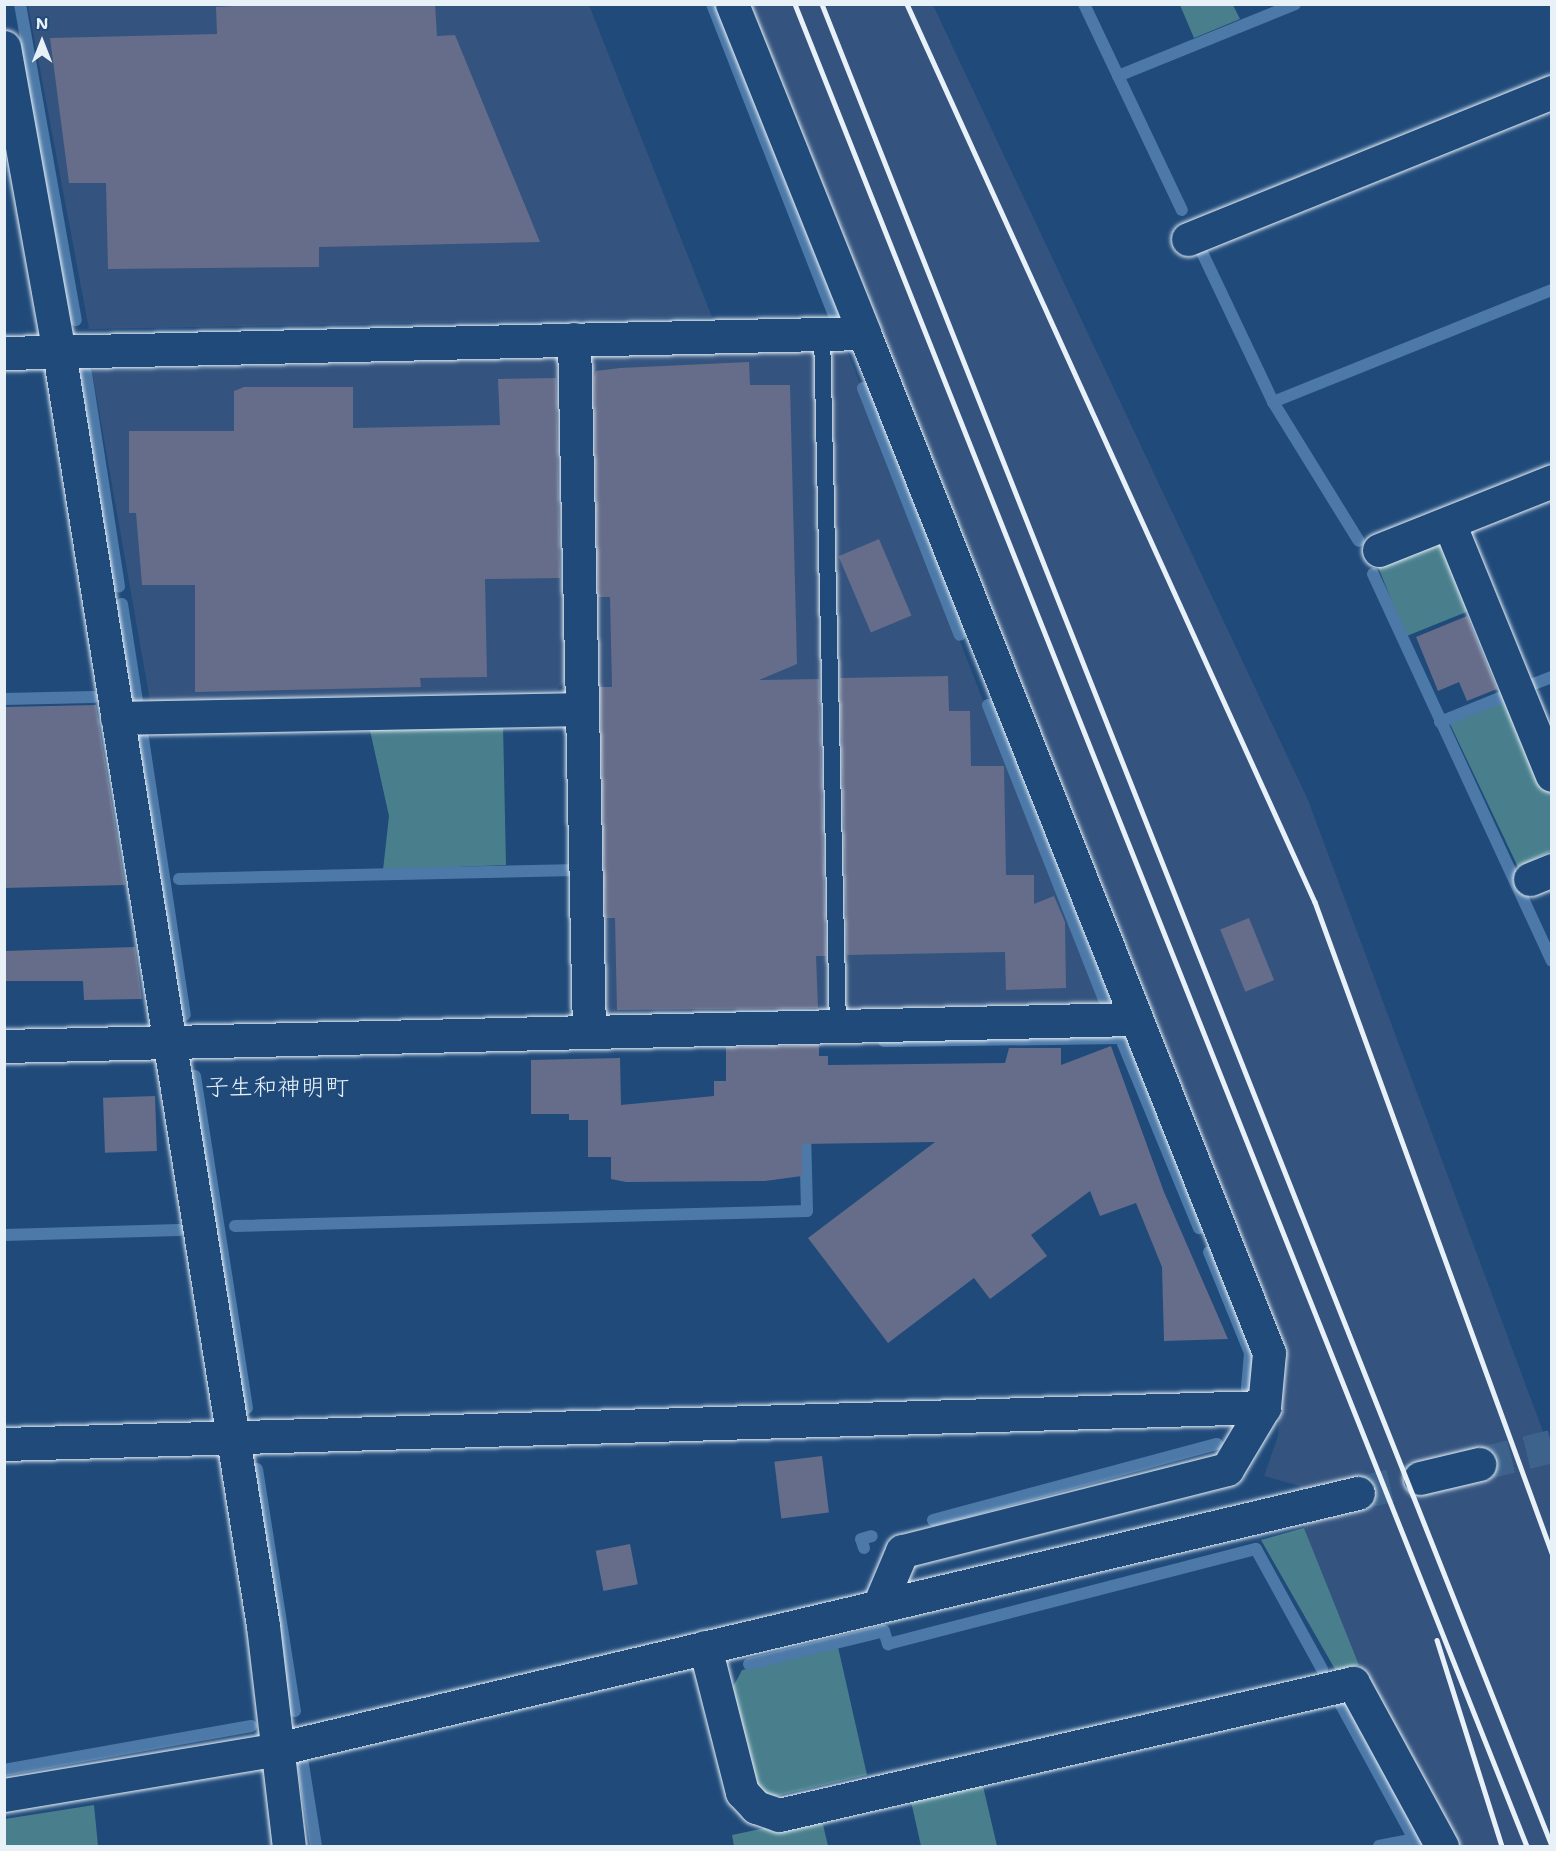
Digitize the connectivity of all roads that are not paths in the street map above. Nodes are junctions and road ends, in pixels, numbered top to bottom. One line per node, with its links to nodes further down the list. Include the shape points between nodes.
1 (732, 4): 6 (street)
2 (4, 47): 8 (street)
3 (1551, 92): 4 (street)
4 (1188, 239)
5 (822, 333): 6 (street); 7 (street); 17 (lane)
6 (864, 333): 16 (street)
7 (574, 339): 8 (street); 13 (street)
8 (59, 352): 9 (street); 14 (street)
9 (4, 353)
10 (1551, 481): 11 (street)
11 (1449, 523): 12 (street); 15 (street)
12 (1379, 550)
13 (582, 708): 14 (street); 18 (street)
14 (117, 718): 19 (street)
15 (1551, 775)
16 (1133, 1019): 17 (street); 21 (street, via 1269,1353)
17 (838, 1026): 18 (street)
18 (589, 1032): 19 (street)
19 (170, 1042): 20 (street); 22 (street)
20 (4, 1046)
21 (1264, 1407): 22 (street); 27 (street, via 1227,1469 902,1551)
22 (233, 1437): 23 (street); 29 (street, via 263,1626)
23 (4, 1443)
24 (1479, 1464): 25 (street)
25 (1420, 1478)
26 (1358, 1493): 27 (street)
27 (880, 1603): 28 (street)
28 (705, 1647): 29 (street); 32 (street, via 742,1792 756,1807 779,1815 1353,1683)
29 (273, 1750): 30 (street); 31 (street)
30 (4, 1795)
31 (289, 1846)
32 (1442, 1846)

